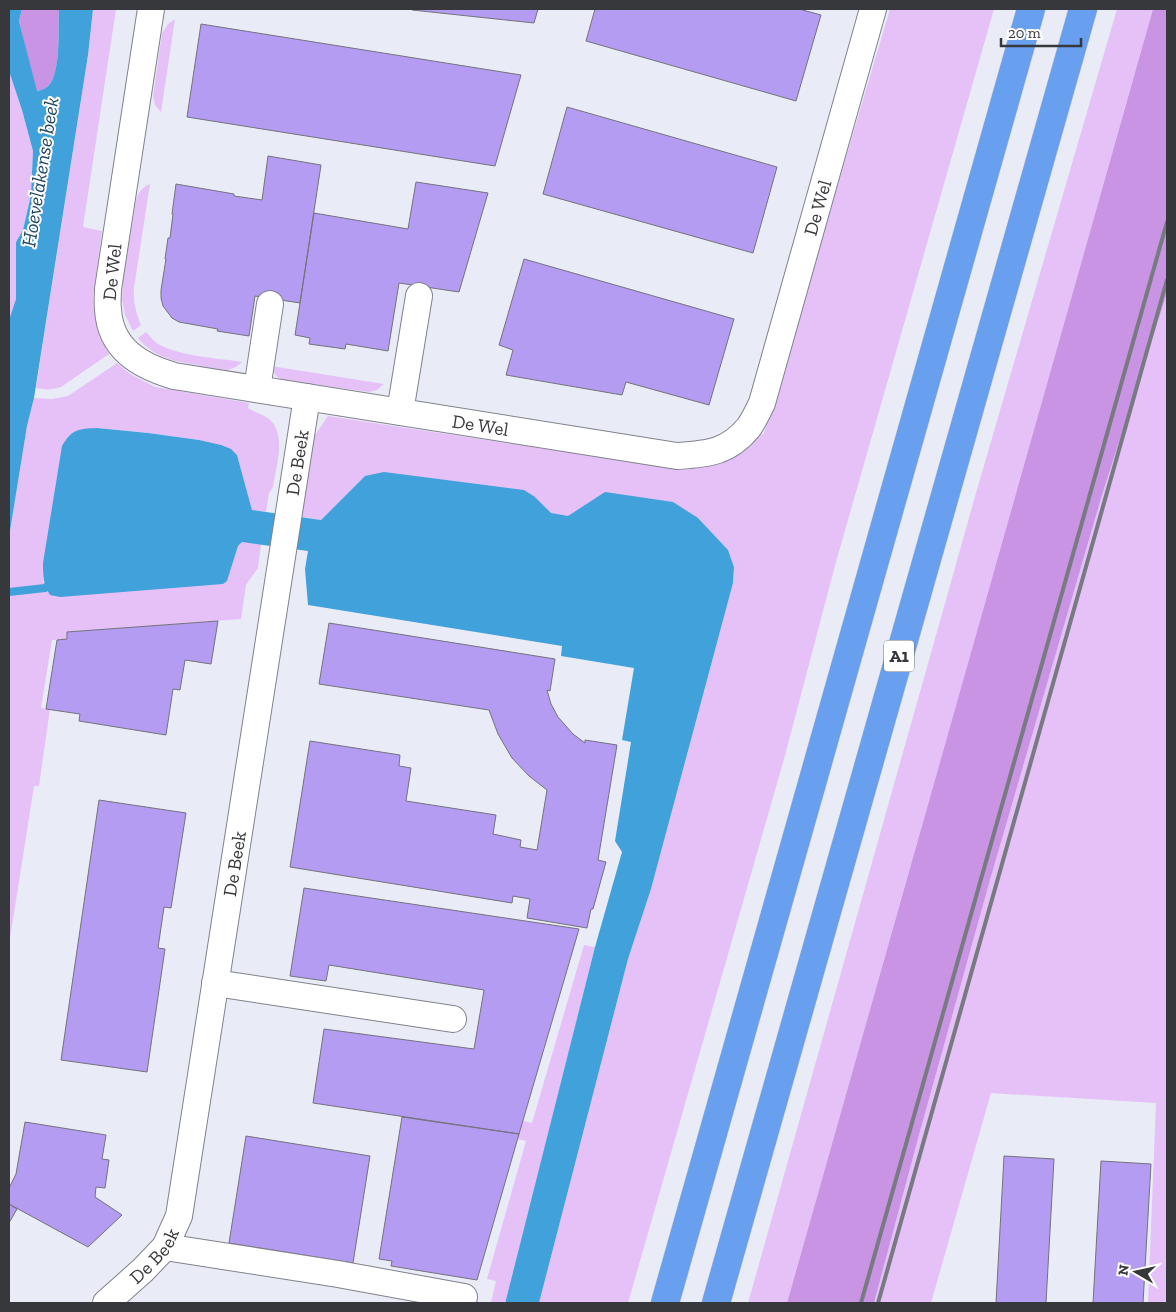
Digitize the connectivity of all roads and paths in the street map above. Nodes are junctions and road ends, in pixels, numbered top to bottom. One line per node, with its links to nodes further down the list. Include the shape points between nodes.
1 (151, 9): 7 (street, De Wel, via 108,290 112,332 124,350 158,371)
2 (873, 9): 9 (street, De Wel, via 762,403 749,427 730,445 707,454 677,456)
3 (1030, 9): 15 (highway)
4 (1083, 9): 16 (highway, A1)
5 (419, 296): 9 (street)
6 (270, 304): 7 (street)
7 (257, 389): 8 (street, De Wel)
8 (307, 397): 9 (street, De Wel); 10 (street, De Beek)
9 (400, 412)
10 (215, 983): 11 (street); 12 (street, De Beek, via 179,1216)
11 (453, 1019)
12 (165, 1247): 13 (street); 14 (street, De Beek)
13 (464, 1297)
14 (106, 1303)
15 (664, 1303)
16 (716, 1303)

